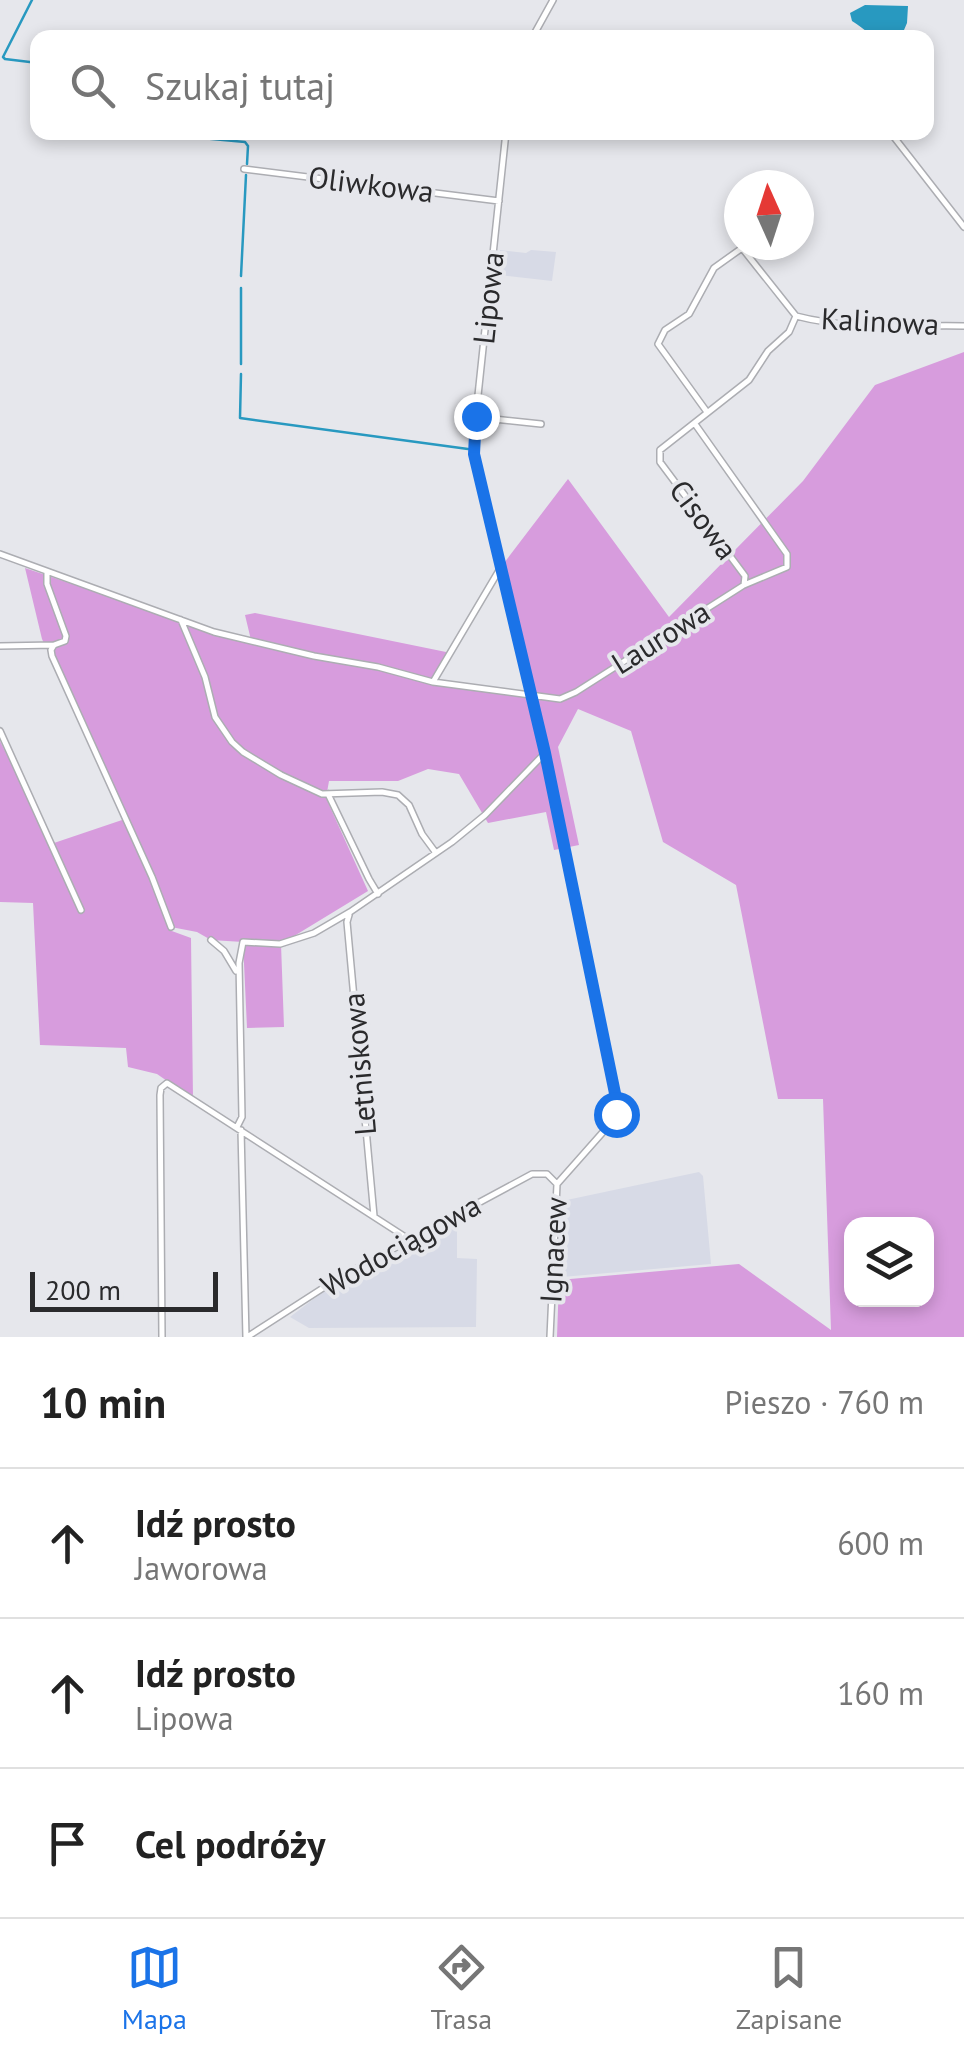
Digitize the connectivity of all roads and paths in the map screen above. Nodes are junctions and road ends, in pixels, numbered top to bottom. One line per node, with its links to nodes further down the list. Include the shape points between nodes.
1 (553, 0): 2 (street)
2 (536, 30)
3 (505, 140): 6 (street, Lipowa)
4 (896, 140): 7 (street)
5 (244, 169): 6 (street, Oliwkowa)
6 (499, 202): 11 (street, Lipowa)
7 (964, 227)
8 (796, 316): 9 (street, Kalinowa); 10 (street, via 749,380); 10 (street, via 742,248 714,268 690,314 665,330 658,344)
9 (964, 326)
10 (708, 413): 13 (street)
11 (476, 416): 12 (street); 15 (street, Lipowa, via 474,454)
12 (541, 424)
13 (695, 424): 17 (street, Cisowa, via 660,450 660,462); 17 (street, Laurowa, via 787,554 787,566)
14 (0, 554): 16 (street, Laurowa)
15 (501, 566): 21 (street); 22 (street, Lipowa)
16 (47, 572): 18 (street, Laurowa); 19 (street, via 66,636)
17 (744, 584): 22 (street, Laurowa, via 576,692 560,699)
18 (181, 620): 21 (street, Laurowa); 25 (street, via 232,742 280,775)
19 (54, 644): 20 (street); 30 (street, via 52,656)
20 (0, 646)
21 (433, 682): 22 (street, Laurowa)
22 (532, 696): 24 (street, Lipowa)
23 (0, 731): 28 (street)
24 (545, 753): 26 (street); 33 (street, Lipowa, via 617,1103)
25 (328, 794): 26 (street, via 398,795); 27 (street)
26 (436, 854): 27 (street)
27 (378, 894): 29 (street)
28 (81, 910)
29 (350, 912): 32 (street, via 280,944 243,942); 36 (street, Letniskowa)
30 (171, 927)
31 (211, 940): 32 (street)
32 (240, 978): 34 (street)
33 (611, 1123): 35 (street, Ignacew)
34 (239, 1128): 36 (street); 38 (street, via 167,1083 160,1088); 39 (street)
35 (557, 1184): 37 (street, Wodociągowa, via 547,1174 532,1174); 40 (street, Ignacew)
36 (374, 1216): 37 (street)
37 (410, 1240): 39 (street, Wodociągowa)
38 (162, 1337)
39 (246, 1337)
40 (550, 1337)

